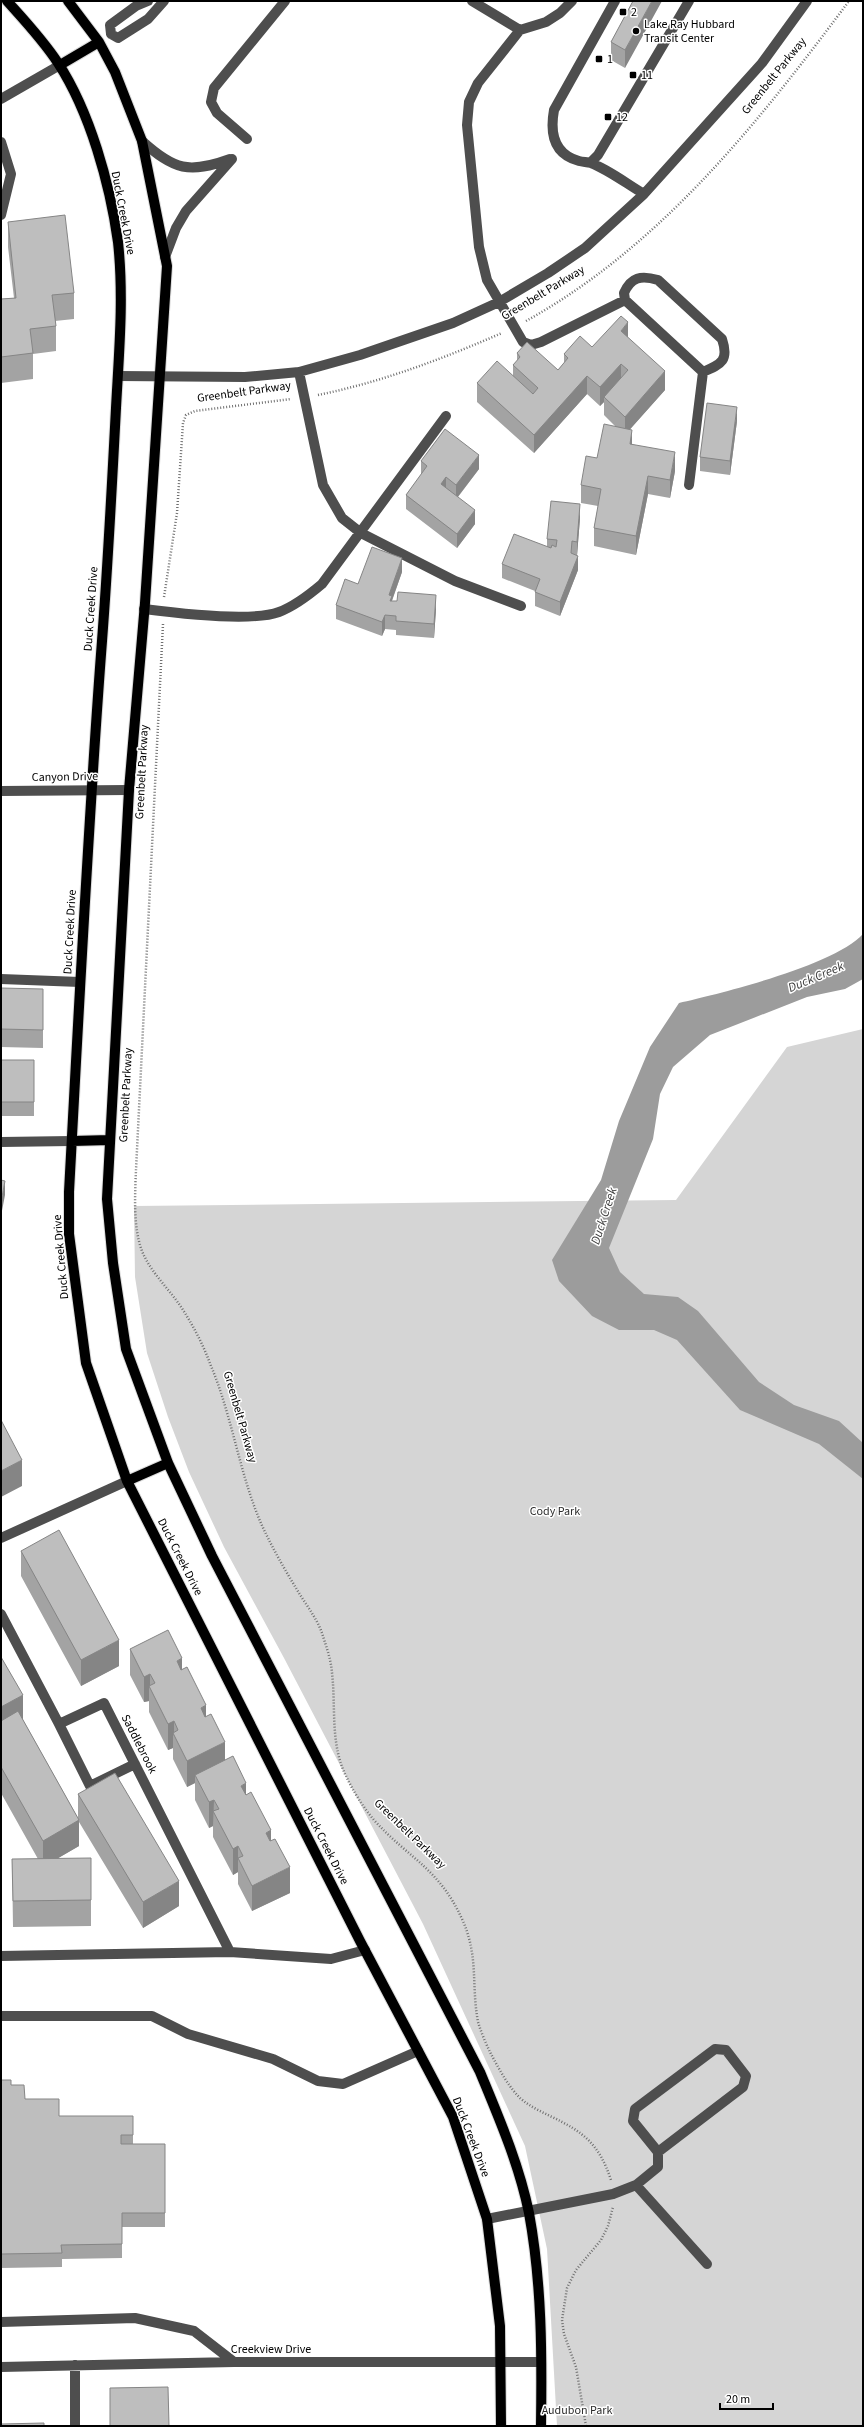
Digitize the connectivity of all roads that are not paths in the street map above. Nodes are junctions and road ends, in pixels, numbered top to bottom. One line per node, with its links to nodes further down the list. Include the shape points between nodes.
1 (7, 1): 14 (main road, Duck Creek Drive, via 39,36)
2 (68, 1): 13 (main road)
3 (148, 1): 12 (street, via 136,6 110,25)
4 (164, 1): 12 (street, via 148,19 118,38)
5 (286, 1): 16 (street, via 214,88 211,102 217,113)
6 (472, 1): 11 (street)
7 (572, 1): 11 (street, via 546,22)
8 (615, 1): 19 (street, via 554,110 551,123 552,137 558,146 568,156)
9 (689, 1): 19 (street, via 598,155)
10 (807, 1): 20 (street, Greenbelt Parkway, via 762,63)
11 (520, 30): 24 (street, via 478,83 469,102 467,125 479,247 487,280)
12 (111, 34): 13 (street)
13 (99, 42): 14 (main road); 17 (main road, via 115,72)
14 (60, 65): 15 (street); 27 (main road, Duck Creek Drive, via 81,108 97,150 117,240 122,293)
15 (1, 99)
16 (247, 139)
17 (142, 141): 22 (main road); 22 (street, via 161,158 183,169 208,168 232,159 186,211 176,228)
18 (1, 142): 21 (street, via 11,174)
19 (590, 163): 20 (street)
20 (644, 194): 24 (street, Greenbelt Parkway, via 585,248)
21 (1, 215)
22 (165, 257): 28 (main road)
23 (625, 300): 24 (street, via 531,345 523,342); 26 (street); 26 (street, via 624,293 628,283 636,278 658,280 722,338 725,357 715,367)
24 (499, 302): 25 (street, Greenbelt Parkway, via 453,323 360,355)
25 (299, 372): 28 (street, Greenbelt Parkway, via 245,377); 31 (street, via 323,485 342,518)
26 (703, 372): 30 (street)
27 (118, 376): 28 (street, Greenbelt Parkway); 36 (main road, Duck Creek Drive)
28 (160, 378): 33 (main road)
29 (446, 416): 31 (street)
30 (689, 485)
31 (361, 533): 32 (street, via 456,581); 33 (street, via 322,584 301,601 277,613 239,616)
32 (521, 606)
33 (144, 609): 34 (main road)
34 (129, 790): 36 (street, Canyon Drive); 39 (main road)
35 (1, 791): 36 (street, Canyon Drive)
36 (90, 791): 38 (main road, Duck Creek Drive)
37 (1, 979): 38 (street)
38 (80, 982): 40 (main road, Duck Creek Drive)
39 (110, 1140): 40 (main road); 42 (main road, via 107,1199 113,1263 126,1349)
40 (72, 1141): 41 (street); 43 (main road, Duck Creek Drive, via 69,1234 86,1363)
41 (1, 1142)
42 (168, 1463): 43 (main road); 55 (main road, via 216,1563 480,2072 510,2143)
43 (127, 1481): 44 (street); 48 (main road, Duck Creek Drive)
44 (1, 1538)
45 (1, 1614): 46 (street)
46 (60, 1724): 47 (street, Saddlebrook, via 104,1703); 47 (street, via 90,1786)
47 (135, 1764): 49 (street, Saddlebrook)
48 (365, 1950): 49 (street, via 331,1959); 52 (main road, Duck Creek Drive)
49 (230, 1952): 50 (street)
50 (1, 1956)
51 (1, 2016): 52 (street, via 152,2016 188,2034 273,2060 318,2081 343,2084)
52 (418, 2051): 56 (main road, Duck Creek Drive, via 452,2117)
53 (658, 2152): 53 (street, via 633,2121 635,2109 716,2048 726,2050 746,2076 743,2087); 54 (street, via 658,2167)
54 (636, 2185): 55 (street, via 613,2194); 57 (street)
55 (528, 2212): 56 (street); 60 (main road, via 541,2307)
56 (487, 2219): 61 (main road, Duck Creek Drive, via 500,2326)
57 (707, 2264)
58 (1, 2322): 59 (street, via 135,2318 194,2331)
59 (234, 2362): 61 (street, Creekview Drive); 62 (street, Creekview Drive)
60 (542, 2362): 61 (street, Creekview Drive); 66 (main road)
61 (500, 2363): 65 (main road, Duck Creek Drive)
62 (75, 2365): 63 (street, Creekview Drive); 64 (street)
63 (1, 2367)
64 (75, 2426)
65 (501, 2426)
66 (540, 2426)

